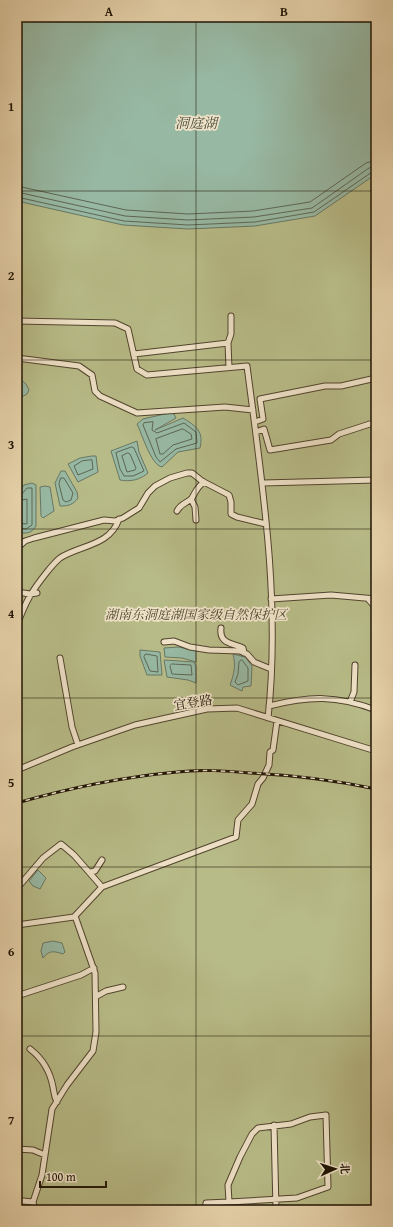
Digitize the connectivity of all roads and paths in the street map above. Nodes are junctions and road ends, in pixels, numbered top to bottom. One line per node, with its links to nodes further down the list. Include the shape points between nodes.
1 (232, 316): 3 (street)
2 (17, 321): 4 (street, via 115,323 128,330)
3 (228, 343): 4 (street); 6 (street)
4 (134, 354): 6 (street, via 137,369 147,375)
5 (17, 358): 8 (street, via 79,366 92,375 95,391 100,396 136,413 225,407)
6 (229, 368): 8 (street, via 247,366)
7 (376, 378): 9 (street, via 260,399)
8 (253, 410): 10 (street)
9 (263, 419): 10 (street); 12 (street)
10 (254, 422): 13 (street)
11 (376, 422): 12 (street, via 339,434 331,440 270,450)
12 (264, 429): 13 (street)
13 (256, 432): 16 (street)
14 (376, 480): 16 (street)
15 (204, 482): 17 (street); 19 (street, via 192,473 170,478 155,486 139,508); 21 (street, via 229,495 231,514 237,518)
16 (263, 483): 21 (street)
17 (191, 499): 18 (street, via 181,504); 20 (street, via 195,507)
18 (177, 511)
19 (119, 519): 22 (street, via 104,520 34,538); 25 (street, via 104,540 58,559)
20 (196, 520)
21 (266, 524): 26 (street)
22 (17, 548)
23 (17, 592): 25 (street)
24 (37, 593): 25 (street)
25 (30, 594): 30 (street)
26 (271, 599): 28 (street, via 331,595); 36 (street)
27 (376, 599): 28 (street)
28 (369, 600): 29 (street)
29 (376, 608)
30 (17, 625)
31 (221, 628): 33 (street, via 223,639 228,644 243,648)
32 (164, 642): 33 (street, via 174,641 190,647)
33 (244, 653): 36 (street, via 254,662)
34 (60, 658): 42 (street, via 72,727)
35 (355, 665): 37 (street, via 354,692)
36 (271, 669): 38 (street)
37 (350, 702): 38 (street, via 335,698 300,698); 39 (street)
38 (269, 706): 40 (street)
39 (376, 710)
40 (268, 718): 41 (street, 宜登路); 42 (street, 宜登路, via 237,708 207,709 135,725)
41 (277, 721): 43 (street, 宜登路); 47 (street, via 269,764 258,784 252,804 238,820 236,837)
42 (78, 745): 44 (street, 宜登路)
43 (376, 751)
44 (17, 768)
45 (102, 860): 46 (street, via 95,871)
46 (90, 872): 47 (street); 48 (street, via 61,844 43,858 19,886)
47 (102, 887): 49 (street)
48 (17, 892)
49 (75, 916): 50 (street); 51 (street)
50 (17, 925)
51 (94, 968): 53 (street, via 81,975); 54 (street)
52 (123, 987): 54 (street, via 106,990)
53 (17, 996)
54 (97, 996): 56 (street, via 93,1051 67,1085)
55 (30, 1049): 56 (street, via 44,1062)
56 (58, 1102): 59 (street, via 52,1109)
57 (274, 1126): 60 (street); 60 (street, via 326,1115 328,1187 297,1198); 62 (street, via 258,1128 252,1134 228,1185)
58 (17, 1148): 59 (street)
59 (45, 1155): 61 (street, via 42,1174)
60 (276, 1200): 62 (street); 66 (street)
61 (32, 1202): 63 (street); 64 (street)
62 (229, 1202): 65 (street, via 206,1203)
63 (17, 1203)
64 (35, 1210)
65 (204, 1210)
66 (276, 1210)

